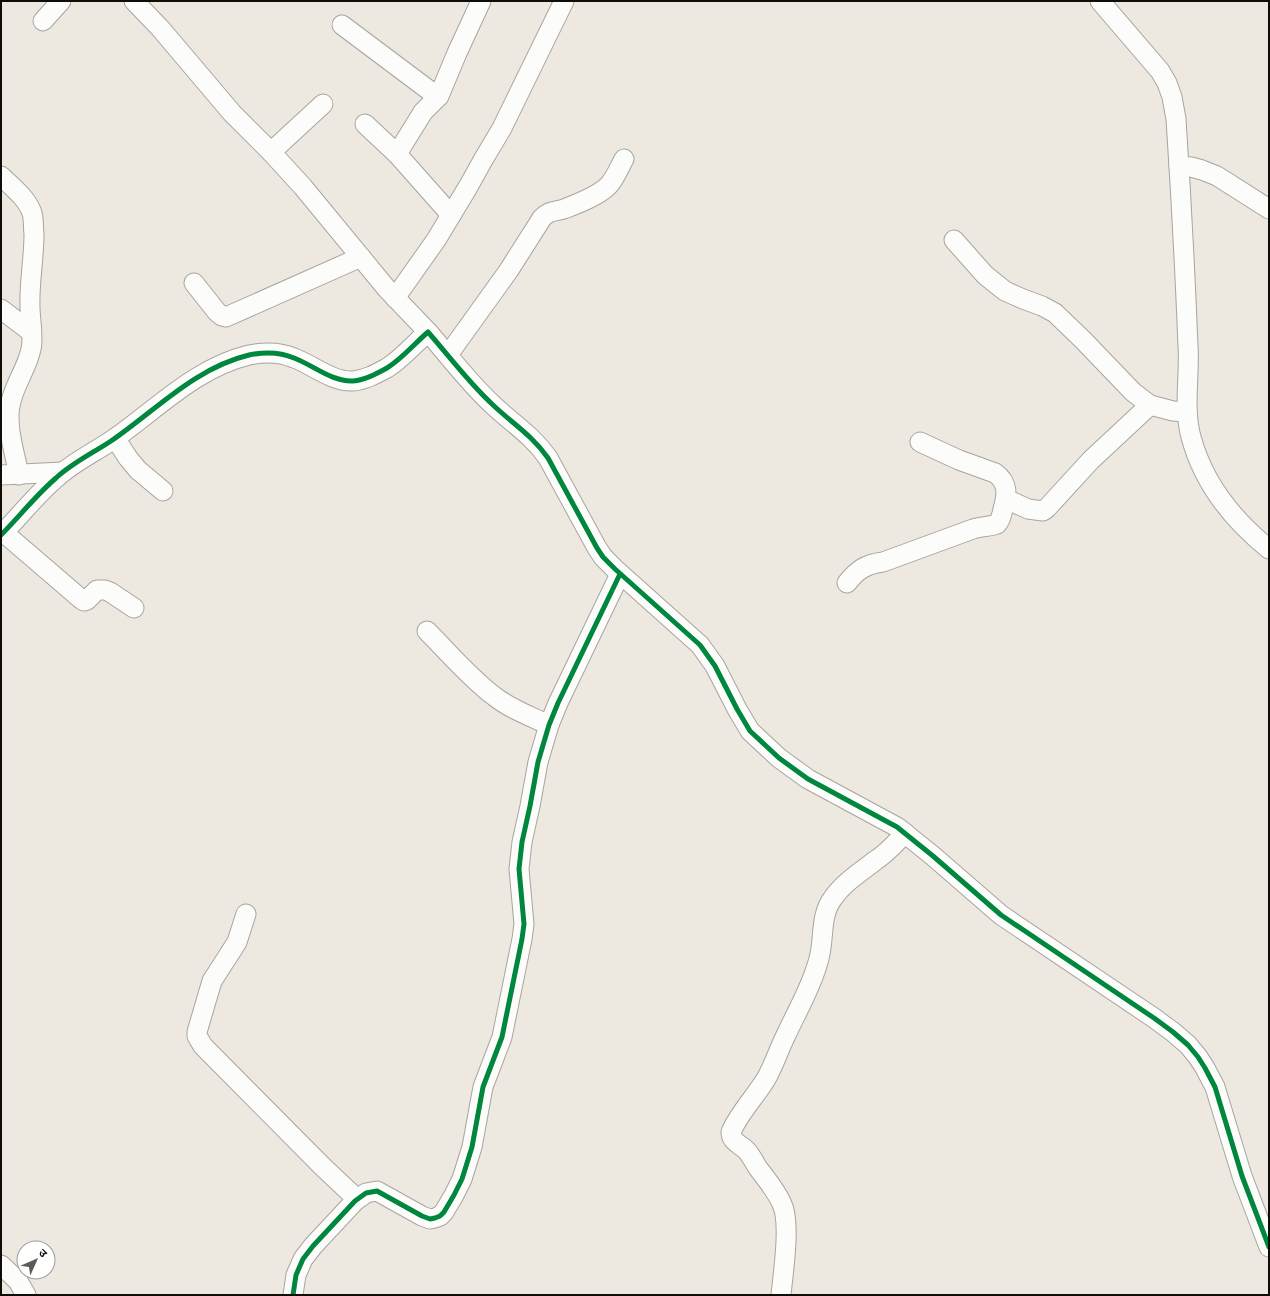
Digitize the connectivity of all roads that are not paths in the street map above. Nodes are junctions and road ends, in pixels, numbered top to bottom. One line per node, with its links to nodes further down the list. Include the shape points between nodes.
1 (61, 1): 6 (street)
2 (134, 1): 11 (street, via 232,113)
3 (481, 1): 8 (street)
4 (564, 1): 17 (street, via 502,128)
5 (1100, 1): 14 (street, via 1160,71 1167,83 1172,97)
6 (42, 21)
7 (342, 25): 8 (street)
8 (438, 97): 12 (street, via 423,112)
9 (323, 104): 11 (street)
10 (365, 124): 12 (street)
11 (271, 152): 19 (street)
12 (397, 154): 17 (street)
13 (624, 159): 25 (street, via 608,186 585,200 562,210 549,212 542,218 509,270)
14 (1179, 166): 16 (street, via 1191,167 1217,176); 27 (street, via 1189,362)
15 (1, 176): 23 (street, via 25,200 32,215 34,247)
16 (1269, 209)
17 (451, 215): 21 (street)
18 (954, 240): 26 (street, via 985,275 1005,291 1055,313 1133,392)
19 (361, 257): 20 (street, via 226,316 217,312); 21 (street)
20 (194, 283)
21 (395, 298): 24 (street)
22 (1, 309): 23 (street)
23 (31, 332): 31 (street, via 31,349 13,392 10,407)
24 (428, 332): 25 (street); 28 (street, via 388,367 376,374 352,381 339,379 284,354 250,355 236,359 190,381)
25 (448, 355): 36 (street, via 494,406 541,448 603,558)
26 (1150, 405): 27 (street); 33 (street, via 1091,460 1043,511 1028,509)
27 (1187, 412): 35 (street, via 1191,436 1211,485 1240,524)
28 (115, 438): 30 (street); 32 (street, via 138,470)
29 (920, 442): 33 (street, via 1000,476 1006,488)
30 (63, 472): 31 (street); 34 (street)
31 (10, 475)
32 (163, 491)
33 (1006, 499): 37 (street, via 1001,518 994,525 982,526 871,564 859,570)
34 (2, 534): 38 (street, via 84,601 97,590 105,590)
35 (1269, 549)
36 (620, 574): 40 (street); 41 (street, via 700,645 715,666 744,722 760,741 808,779)
37 (847, 583)
38 (134, 608)
39 (427, 631): 40 (street, via 494,696 510,707)
40 (549, 725): 43 (street, via 538,762 522,842 519,869 524,924 518,962 502,1037 483,1087 472,1147 462,1179 444,1212 430,1219 377,1191 366,1193)
41 (905, 833): 44 (street, via 1001,915 1154,1018 1188,1045 1215,1087 1242,1176); 48 (street, via 893,847 858,873 832,899 825,916 818,963 804,997 766,1080 731,1132 734,1141 750,1154 782,1205 786,1233)
42 (246, 914): 43 (street, via 237,942 212,981 196,1036 203,1046)
43 (357, 1199): 47 (street, via 303,1259 296,1274)
44 (1269, 1247)
45 (1, 1265): 46 (street, via 18,1281)
46 (26, 1295)
47 (293, 1295)
48 (781, 1295)

